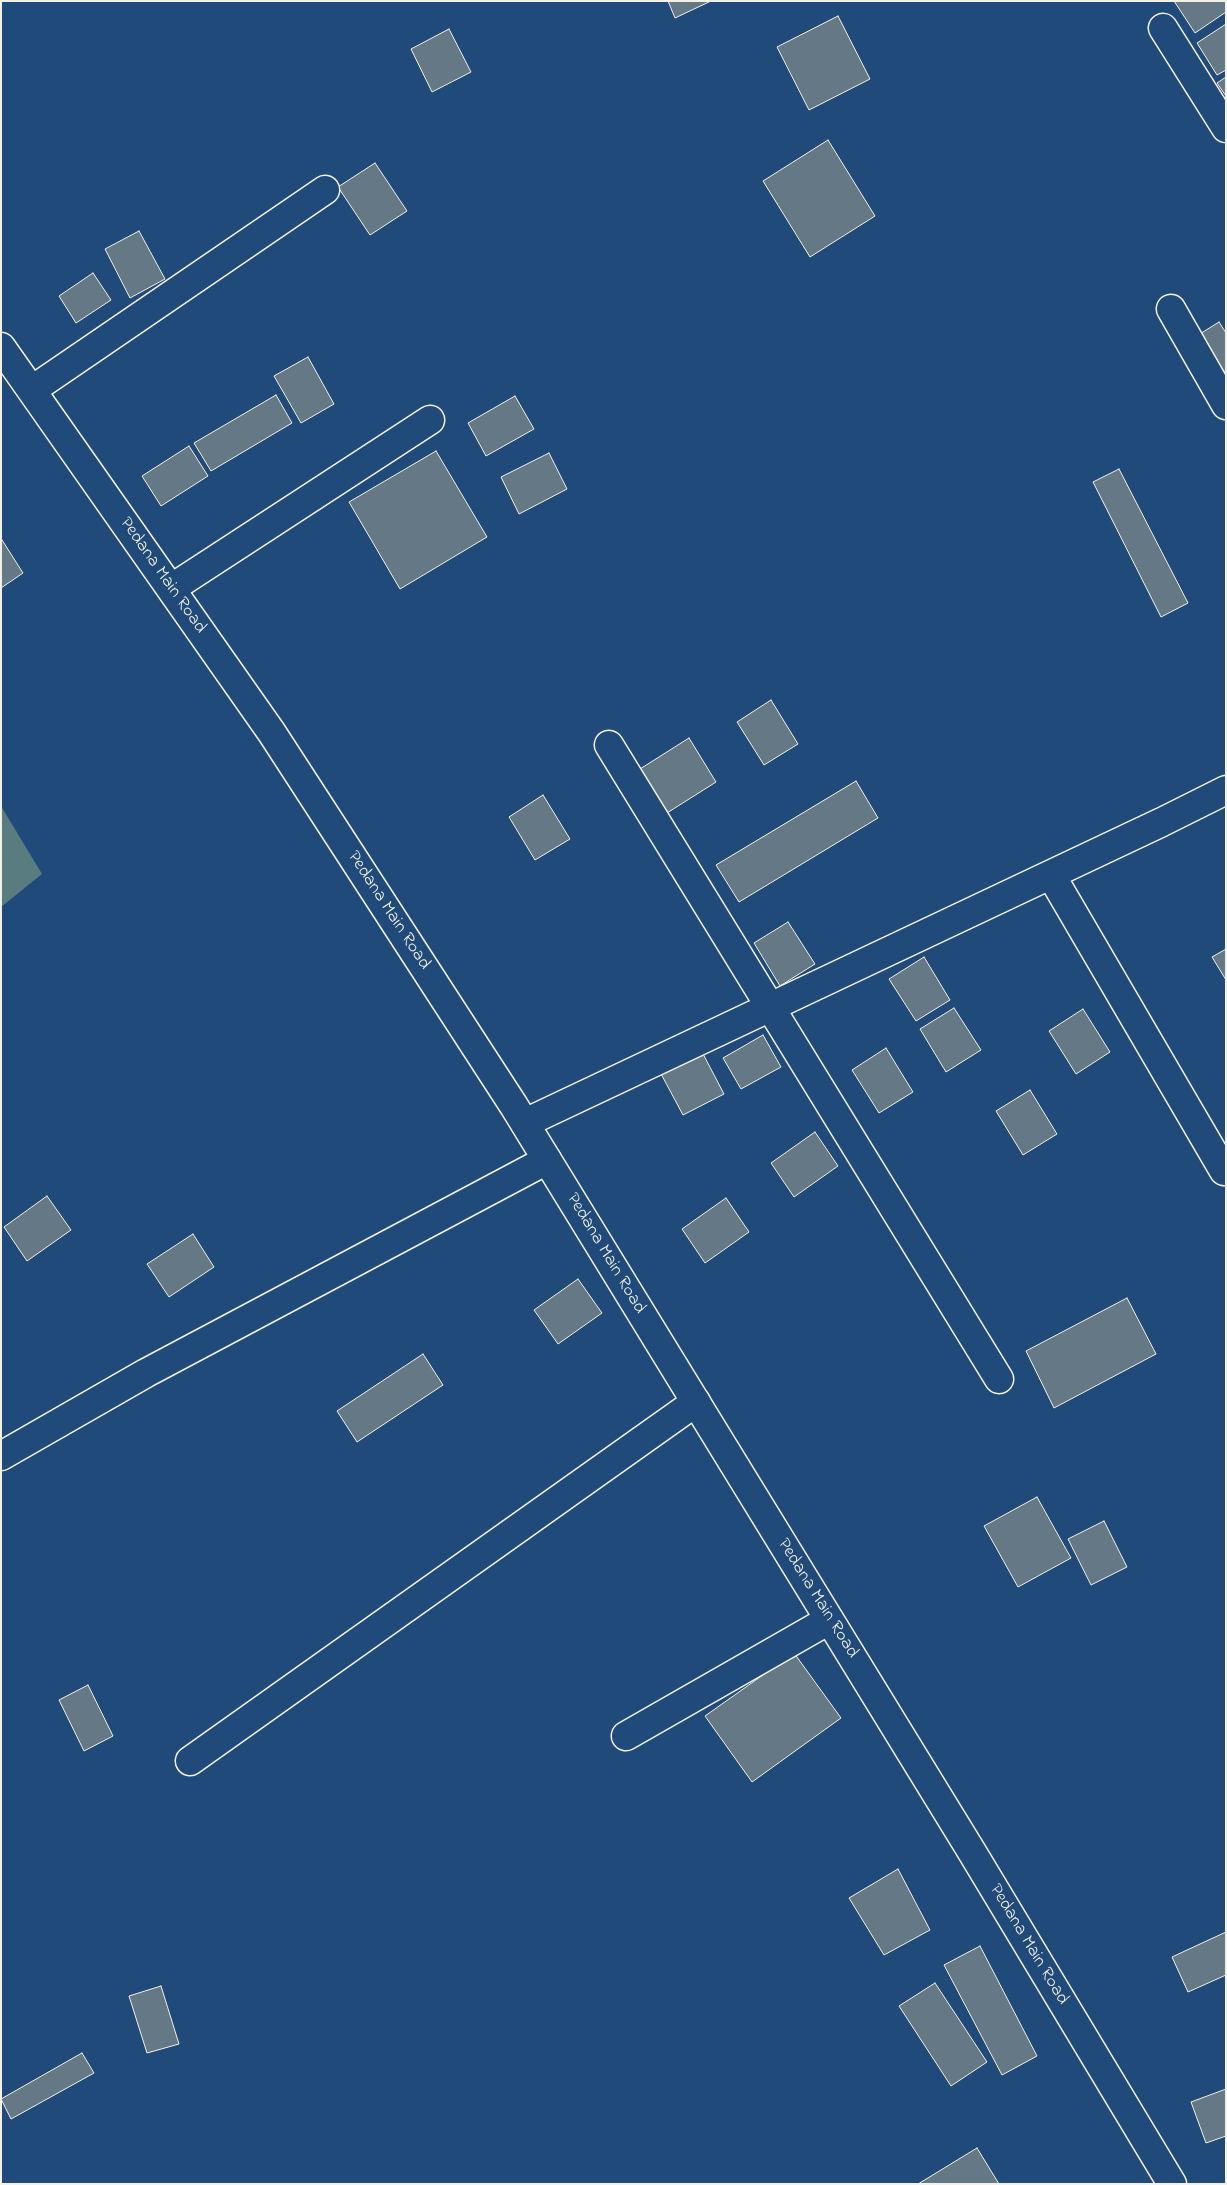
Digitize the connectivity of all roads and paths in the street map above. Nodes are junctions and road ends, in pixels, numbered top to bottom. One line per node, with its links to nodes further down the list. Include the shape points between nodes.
1 (1163, 28): 2 (street)
2 (1226, 128)
3 (325, 190): 6 (street)
4 (1170, 309): 7 (street)
5 (1, 347): 6 (street, Pedana Main Road)
6 (32, 390): 9 (street, Pedana Main Road)
7 (1226, 405)
8 (430, 420): 9 (street)
9 (172, 588): 14 (street, Pedana Main Road, via 272,732)
10 (609, 745): 13 (street)
11 (1226, 790): 12 (street)
12 (1051, 874): 13 (street); 16 (street)
13 (769, 1008): 14 (street); 17 (street)
14 (525, 1123): 15 (street, Pedana Main Road)
15 (547, 1160): 18 (street, Pedana Main Road); 19 (street, via 146,1373)
16 (1224, 1171)
17 (998, 1378)
18 (696, 1402): 20 (street, Pedana Main Road); 22 (street)
19 (1, 1456)
20 (829, 1620): 21 (street); 23 (street, Pedana Main Road)
21 (626, 1736)
22 (190, 1761)
23 (1172, 2184)

